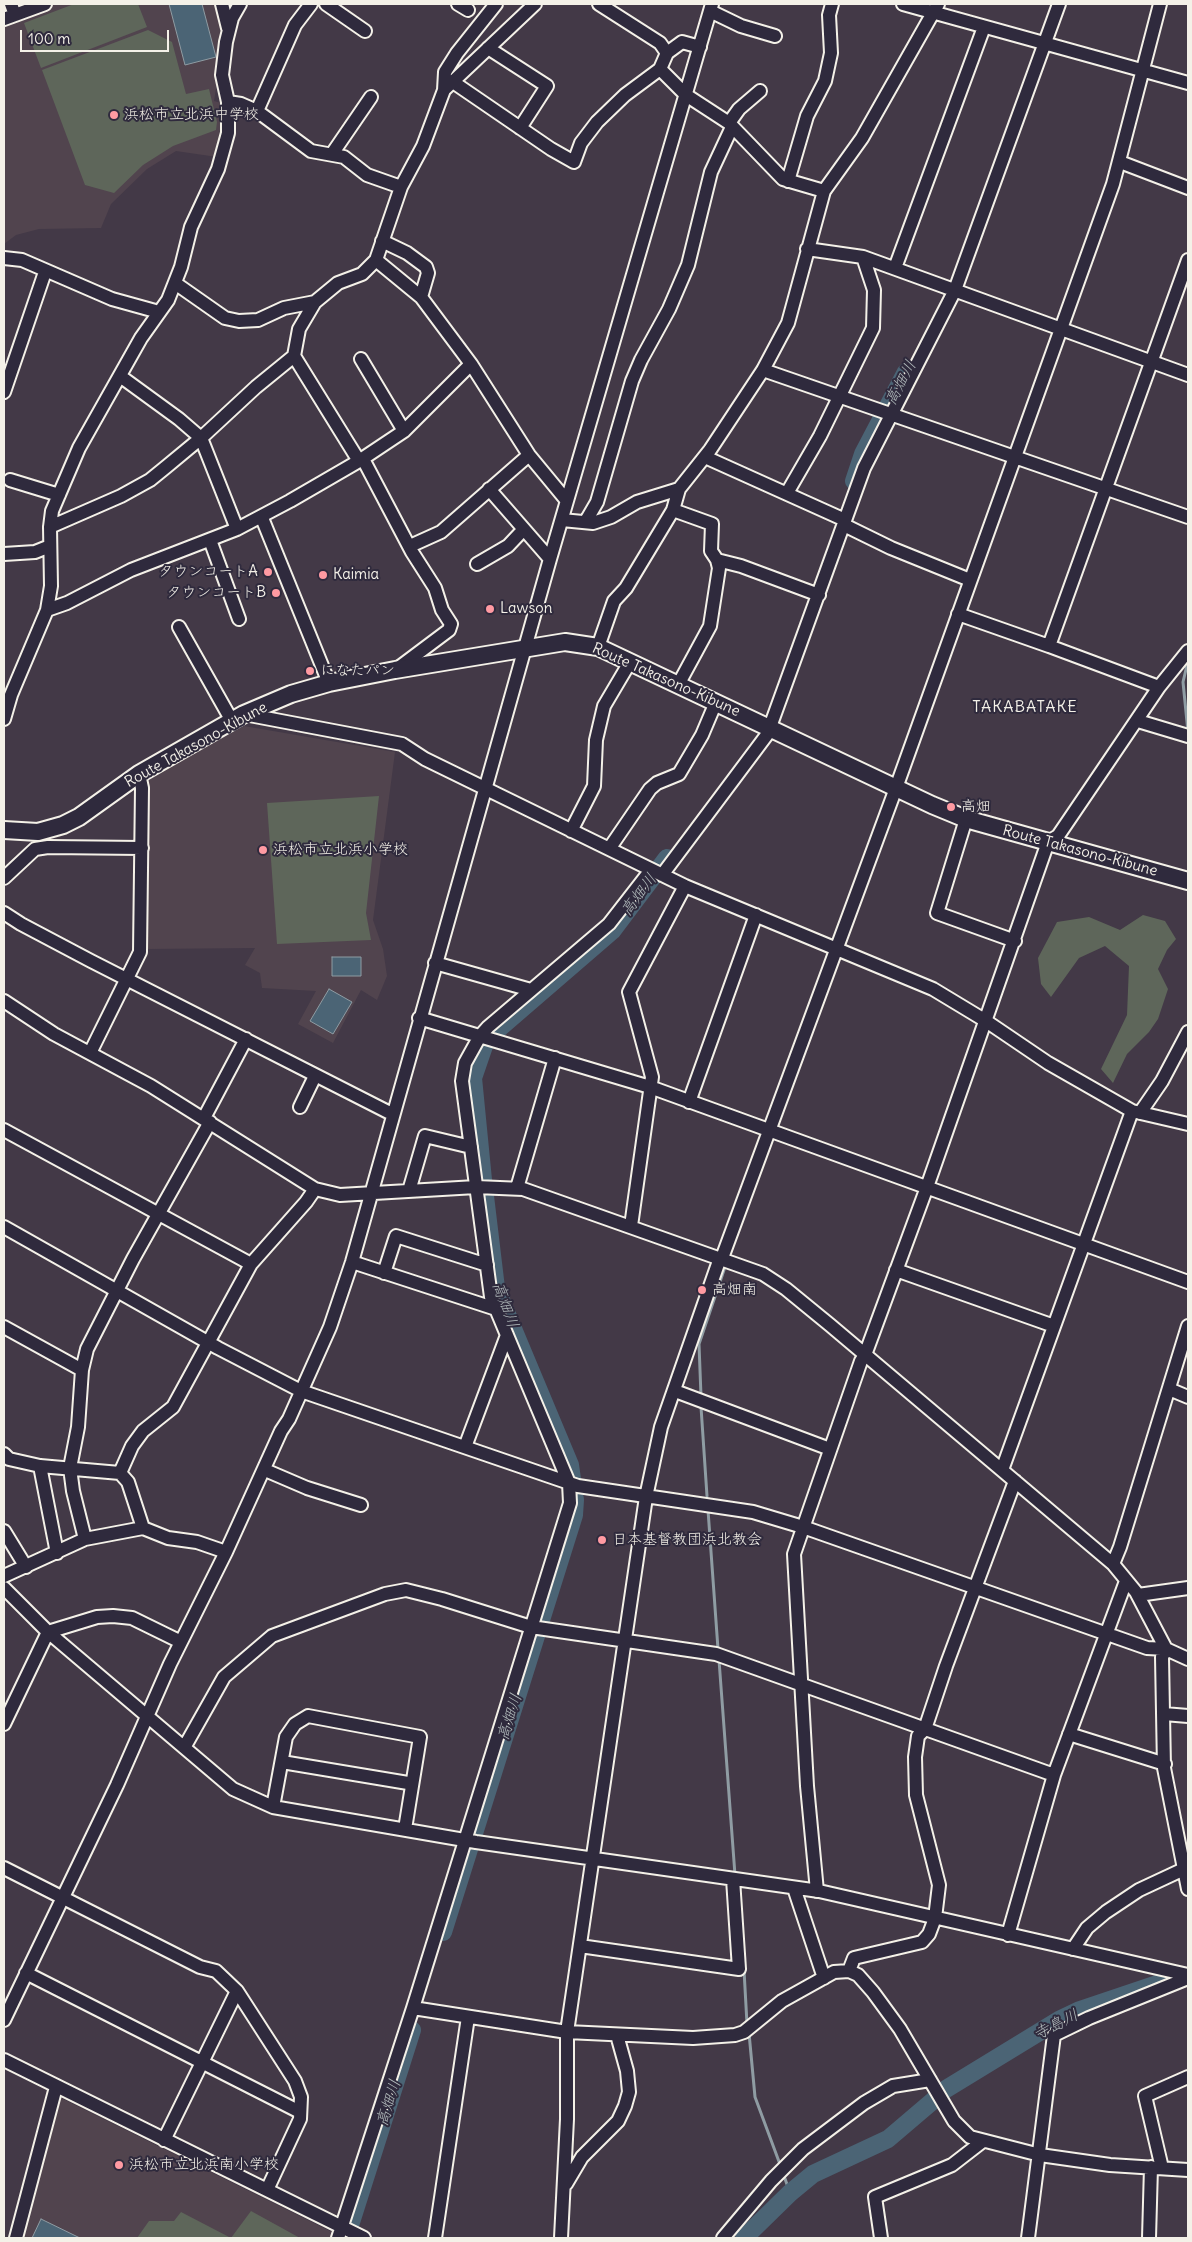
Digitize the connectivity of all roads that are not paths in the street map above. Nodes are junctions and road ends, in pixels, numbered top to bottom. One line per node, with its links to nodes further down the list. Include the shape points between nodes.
1 (45, 4): 15 (street)
2 (222, 4): 17 (street)
3 (240, 4): 17 (street)
4 (311, 4): 32 (street, via 295,24)
5 (326, 4): 18 (street)
6 (496, 4): 27 (street, via 446,72)
7 (535, 4): 22 (street)
8 (599, 4): 23 (street, via 660,43)
9 (832, 4): 37 (street, via 829,15 831,53 825,81 807,116)
10 (903, 4): 14 (street)
11 (1059, 4): 20 (street)
12 (1160, 4): 25 (street)
13 (711, 7): 19 (street, via 741,26); 21 (street)
14 (936, 8): 16 (street); 40 (street, via 862,138)
15 (10, 12)
16 (984, 26): 20 (street); 47 (street)
17 (229, 31): 31 (street, via 222,75)
18 (365, 31)
19 (775, 36)
20 (1044, 43): 25 (street); 50 (street)
21 (700, 47): 23 (street, via 682,42); 29 (street)
22 (488, 48): 27 (street); 34 (street, via 547,86)
23 (667, 53): 24 (street)
24 (660, 69): 29 (street); 34 (street, via 625,95 597,122 581,143 574,162)
25 (1143, 71): 26 (street); 36 (street)
26 (1188, 83)
27 (449, 86): 34 (street); 38 (street)
28 (760, 91): 33 (street, via 739,109)
29 (686, 95): 33 (street); 77 (street)
30 (372, 97): 35 (street)
31 (228, 102): 32 (street); 49 (street, via 228,133 218,169 191,227)
32 (256, 111): 35 (street, via 311,151)
33 (730, 125): 37 (street, via 783,180); 83 (street, via 711,172 688,265 669,310 635,374 597,502)
34 (520, 128)
35 (332, 154): 38 (street, via 344,157 367,175)
36 (1120, 162): 39 (street); 54 (street)
37 (788, 181): 40 (street)
38 (401, 187): 41 (street)
39 (1188, 188)
40 (824, 192): 42 (street)
41 (382, 241): 45 (street); 51 (street, via 426,267 428,273)
42 (807, 249): 43 (street); 59 (street, via 788,323)
43 (863, 257): 47 (street); 63 (street, via 874,290 874,322)
44 (4, 258): 48 (street, via 22,260)
45 (376, 260): 51 (street); 52 (street, via 367,271 334,286)
46 (1188, 260): 57 (street)
47 (895, 268): 50 (street)
48 (45, 272): 53 (street, via 112,299); 62 (street)
49 (175, 283): 52 (street, via 225,318 239,322 258,320 284,308); 53 (street)
50 (951, 289): 54 (street); 64 (street)
51 (421, 298): 58 (street)
52 (315, 302): 55 (street, via 299,329)
53 (160, 312): 61 (street)
54 (1062, 328): 57 (street); 69 (street)
55 (294, 356): 66 (street); 70 (street)
56 (361, 359): 65 (street)
57 (1152, 361): 60 (street); 74 (street)
58 (470, 364): 65 (street); 67 (street)
59 (763, 370): 63 (street); 68 (street)
60 (1188, 375)
61 (120, 376): 66 (street); 76 (street, via 79,448)
62 (4, 392)
63 (840, 397): 64 (street); 75 (street)
64 (886, 413): 69 (street); 82 (street)
65 (404, 431): 70 (street)
66 (201, 438): 84 (street, via 144,483); 85 (street)
67 (529, 455): 72 (street); 77 (street)
68 (705, 457): 73 (street); 75 (street)
69 (1015, 458): 74 (street); 94 (street)
70 (361, 460): 80 (street); 89 (street)
71 (10, 480): 76 (street)
72 (489, 489): 86 (street); 89 (street, via 441,532)
73 (679, 489): 78 (street); 83 (street, via 637,502 611,517 593,523)
74 (1106, 489): 79 (street); 100 (street)
75 (787, 493): 82 (street)
76 (59, 495): 84 (street)
77 (567, 501): 81 (street)
78 (673, 510): 92 (street, via 712,524 711,551); 101 (street, via 626,588 614,601)
79 (1188, 517)
80 (262, 518): 85 (street); 106 (street)
81 (562, 520): 83 (street); 91 (street)
82 (843, 520): 94 (street, via 891,548); 95 (street)
83 (586, 521)
84 (50, 527): 88 (street)
85 (237, 529): 87 (street)
86 (524, 530): 91 (street); 93 (street, via 511,544)
87 (210, 540): 96 (street, via 137,567); 98 (street)
88 (50, 546): 90 (street, via 35,552); 96 (street, via 51,586)
89 (410, 546): 105 (street, via 435,588 451,627)
90 (4, 554)
91 (550, 559): 102 (street)
92 (718, 560): 95 (street); 107 (street, via 710,626)
93 (477, 564)
94 (970, 580): 97 (street)
95 (816, 594): 113 (street)
96 (47, 610): 111 (street)
97 (958, 614): 100 (street); 117 (street)
98 (239, 619)
99 (179, 627): 110 (street)
100 (1048, 646): 108 (street)
101 (598, 647): 102 (main road, Route Takasono-Kibune, via 565,642); 104 (main road, Route Takasono-Kibune)
102 (525, 649): 105 (main road, Route Takasono-Kibune); 116 (street)
103 (1188, 651): 108 (street)
104 (630, 662): 107 (main road, Route Takasono-Kibune); 120 (street, via 602,714 596,740 594,786)
105 (396, 670): 106 (main road, Route Takasono-Kibune)
106 (329, 683): 110 (main road, Route Takasono-Kibune, via 291,694)
107 (678, 685): 109 (main road, Route Takasono-Kibune)
108 (1159, 687): 112 (street)
109 (716, 702): 113 (main road, Route Takasono-Kibune); 123 (street, via 702,735 679,774 650,789)
110 (238, 717): 115 (main road, Route Takasono-Kibune); 116 (street, via 399,743)
111 (4, 719)
112 (1138, 721): 114 (street); 121 (street, via 1058,836)
113 (771, 727): 117 (main road, Route Takasono-Kibune); 124 (street)
114 (1187, 735)
115 (139, 774): 119 (main road, Route Takasono-Kibune, via 79,817 62,825 38,832); 122 (street)
116 (486, 788): 120 (street); 132 (street)
117 (896, 788): 118 (main road, Route Takasono-Kibune); 131 (street)
118 (966, 819): 121 (main road, Route Takasono-Kibune); 130 (street, via 937,913)
119 (4, 830)
120 (571, 831): 123 (street)
121 (1048, 842): 126 (main road, Route Takasono-Kibune); 130 (street)
122 (142, 848): 125 (street, via 35,849); 133 (street, via 140,952)
123 (609, 849): 124 (street)
124 (657, 873): 127 (street); 134 (street, via 610,924)
125 (4, 878)
126 (1188, 881)
127 (685, 886): 129 (street); 144 (street, via 629,992 650,1064)
128 (4, 912): 133 (street, via 21,924)
129 (756, 915): 131 (street); 145 (street)
130 (1015, 941): 137 (street)
131 (836, 948): 137 (street, via 916,980); 152 (street)
132 (435, 963): 134 (street); 136 (street)
133 (128, 978): 140 (street); 141 (street)
134 (531, 990): 139 (street)
135 (4, 1001): 141 (street, via 54,1034)
136 (420, 1018): 139 (street); 148 (street)
137 (986, 1021): 147 (street, via 1048,1063); 156 (street)
138 (1188, 1032): 147 (street, via 1162,1081)
139 (480, 1036): 142 (street); 153 (street, via 465,1063 462,1081)
140 (246, 1038): 143 (street); 149 (street)
141 (90, 1052): 149 (street)
142 (555, 1058): 144 (street); 155 (street)
143 (315, 1076): 146 (street); 148 (street)
144 (650, 1086): 145 (street); 161 (street)
145 (689, 1102): 152 (street)
146 (300, 1108)
147 (1136, 1112): 150 (street); 163 (street)
148 (392, 1114): 159 (street)
149 (207, 1120): 157 (street); 160 (street)
150 (1188, 1124)
151 (4, 1130): 160 (street)
152 (770, 1130): 156 (street); 164 (street)
153 (471, 1147): 154 (street); 158 (street, via 425,1136)
154 (476, 1187): 155 (street); 158 (street); 167 (street)
155 (517, 1188): 161 (street)
156 (927, 1188): 163 (street); 168 (street)
157 (315, 1189): 159 (street, via 340,1195); 166 (street)
158 (409, 1191): 159 (street)
159 (369, 1194): 165 (street)
160 (159, 1214): 166 (street); 171 (street)
161 (632, 1226): 164 (street)
162 (4, 1227): 171 (street)
163 (1084, 1245): 170 (street); 174 (street)
164 (724, 1259): 178 (street, via 779,1284); 182 (street)
165 (352, 1262): 169 (street); 181 (street, via 330,1327)
166 (251, 1264): 177 (street)
167 (487, 1265): 169 (street, via 396,1236); 172 (street)
168 (896, 1270): 174 (street); 178 (street)
169 (384, 1273): 172 (street)
170 (1188, 1282)
171 (117, 1290): 177 (street); 179 (street, via 94,1334)
172 (496, 1310): 176 (street)
173 (4, 1326): 179 (street)
174 (1054, 1326): 190 (street)
175 (1188, 1326): 180 (street)
176 (507, 1335): 184 (street); 193 (street)
177 (208, 1341): 181 (street); 191 (street, via 173,1407 143,1431 126,1456)
178 (865, 1355): 185 (street); 190 (street)
179 (82, 1370): 188 (street, via 78,1427)
180 (1169, 1389): 183 (street); 202 (street)
181 (302, 1391): 184 (street); 189 (street)
182 (675, 1391): 185 (street); 194 (street, via 661,1427)
183 (1188, 1396)
184 (465, 1447): 193 (street)
185 (830, 1449): 196 (street)
186 (6, 1459): 187 (street)
187 (40, 1466): 188 (street); 201 (street)
188 (70, 1468): 191 (street); 199 (street)
189 (265, 1470): 195 (street); 200 (street)
190 (1002, 1470): 192 (street)
191 (120, 1473): 197 (street, via 128,1482)
192 (1015, 1481): 202 (street); 207 (street)
193 (572, 1484): 194 (street); 210 (street, via 570,1503)
194 (646, 1497): 196 (street, via 753,1512); 214 (street)
195 (361, 1506)
196 (803, 1527): 207 (street); 217 (street, via 793,1565)
197 (143, 1528): 199 (street); 200 (street, via 168,1538 197,1542)
198 (4, 1531): 203 (street)
199 (85, 1539): 201 (street)
200 (226, 1552): 213 (street)
201 (57, 1553): 203 (street)
202 (1113, 1564): 205 (street)
203 (26, 1566): 204 (street)
204 (4, 1576)
205 (1126, 1581): 209 (street); 212 (street)
206 (4, 1588): 211 (street)
207 (974, 1588): 212 (street); 222 (street)
208 (1188, 1588): 209 (street)
209 (1138, 1595): 215 (street)
210 (536, 1628): 214 (street); 224 (street, via 413,1590 384,1594 272,1636 224,1677); 231 (street)
211 (48, 1632): 213 (street, via 113,1616 132,1618); 219 (street); 221 (street)
212 (1107, 1634): 215 (street, via 1147,1648); 223 (street)
213 (181, 1642): 219 (street)
214 (624, 1642): 217 (street, via 716,1654); 232 (street)
215 (1166, 1649): 216 (street); 218 (street, via 1162,1657)
216 (1188, 1658)
217 (802, 1684): 222 (street); 238 (street)
218 (1164, 1714): 220 (street); 226 (street)
219 (148, 1716): 224 (street); 239 (street)
220 (1188, 1716)
221 (4, 1724)
222 (925, 1729): 227 (street); 240 (street, via 918,1736 915,1757 916,1795 939,1885)
223 (1070, 1734): 226 (street); 227 (street)
224 (185, 1746): 229 (street, via 233,1789)
225 (282, 1762): 228 (street); 228 (street, via 286,1737 295,1724 308,1716 403,1733 420,1737); 229 (street)
226 (1165, 1764): 234 (street)
227 (1054, 1775): 241 (street)
228 (412, 1786): 230 (street)
229 (273, 1807): 230 (street)
230 (406, 1829): 231 (street)
231 (470, 1840): 232 (street); 251 (street)
232 (593, 1858): 235 (street); 242 (street)
233 (4, 1868): 239 (street)
234 (1184, 1869): 237 (street); 243 (street, via 1139,1890 1106,1912 1087,1928)
235 (733, 1879): 236 (street); 242 (street, via 740,1969)
236 (794, 1888): 238 (street); 249 (street)
237 (1188, 1889)
238 (817, 1891): 240 (street)
239 (62, 1898): 247 (street); 250 (street, via 200,1968 216,1971)
240 (935, 1918): 241 (street); 245 (street, via 922,1942 854,1958)
241 (1008, 1935): 243 (street)
242 (580, 1946): 254 (street)
243 (1073, 1949): 246 (street)
244 (1188, 1966): 246 (street)
245 (849, 1971): 249 (street, via 841,1970); 259 (street, via 858,1975 873,1992)
246 (1173, 1972): 248 (street)
247 (26, 1973): 253 (street); 257 (street)
248 (1188, 1977): 264 (street, via 1054,2035)
249 (824, 1978): 255 (street, via 782,2001 744,2032 735,2035 693,2038)
250 (237, 1990): 257 (street); 261 (street, via 295,2081 301,2097)
251 (417, 2009): 252 (street); 269 (street)
252 (468, 2018): 254 (street); 272 (street)
253 (4, 2020)
254 (567, 2032): 255 (street); 267 (street)
255 (617, 2034): 267 (street, via 627,2071 629,2092 625,2106 618,2122 582,2157)
256 (4, 2060): 260 (street)
257 (203, 2062): 261 (street); 262 (street)
258 (1188, 2077): 265 (street, via 1144,2096)
259 (930, 2080): 263 (street, via 961,2131); 274 (street, via 893,2086 878,2093 803,2149)
260 (56, 2087): 262 (street); 270 (street)
261 (300, 2112): 268 (street, via 293,2138)
262 (164, 2140): 268 (street)
263 (984, 2141): 264 (street); 275 (street, via 952,2165 875,2197)
264 (1040, 2155): 265 (street); 276 (street)
265 (1156, 2168): 266 (street); 277 (street)
266 (1188, 2170)
267 (565, 2184): 273 (street)
268 (267, 2190): 269 (street)
269 (344, 2232): 271 (street)
270 (16, 2238)
271 (364, 2238)
272 (435, 2238)
273 (561, 2238)
274 (723, 2238)
275 (881, 2238)
276 (1028, 2238)
277 (1149, 2238)

